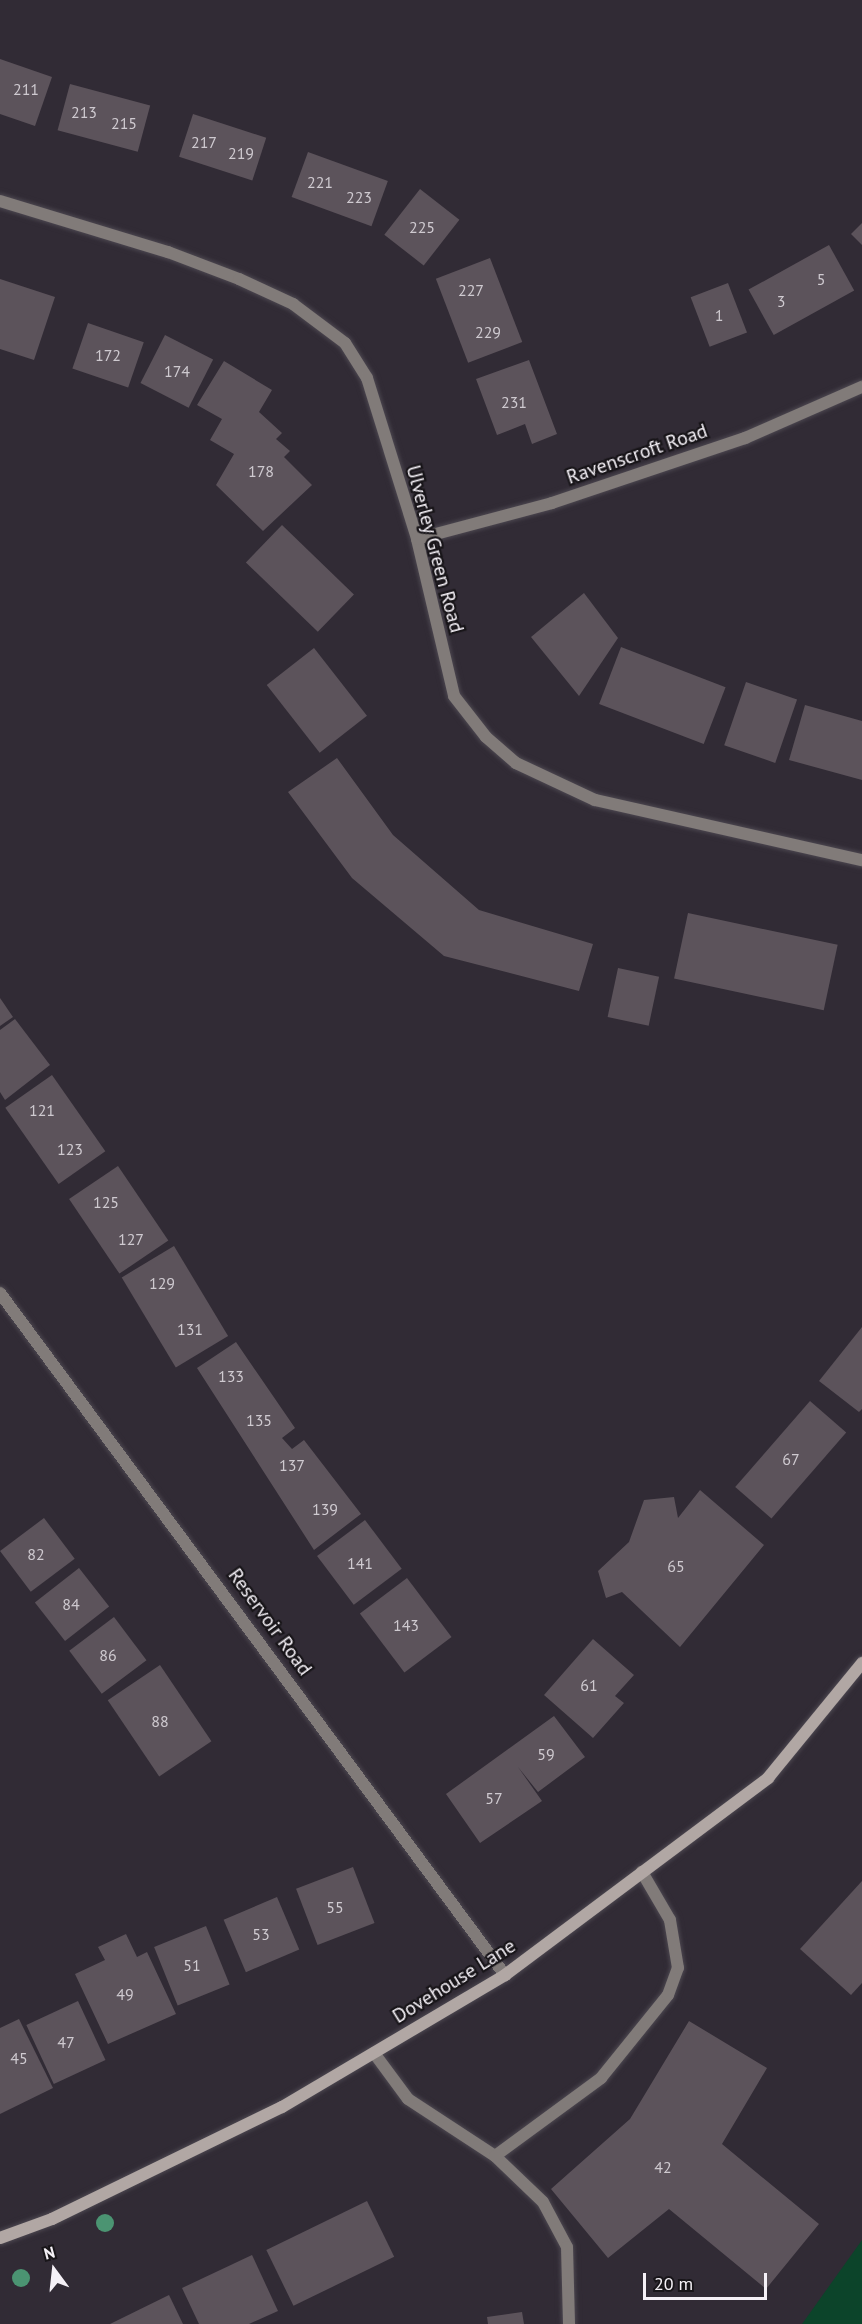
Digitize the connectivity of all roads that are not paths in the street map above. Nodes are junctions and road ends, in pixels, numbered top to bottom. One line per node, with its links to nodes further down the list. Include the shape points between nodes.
1 (0, 201): 3 (street, Ulverley Green Road, via 168,252 272,294 328,326 367,378)
2 (862, 387): 3 (street, Ravenscroft Road, via 745,438 552,503)
3 (417, 539): 4 (street, Ulverley Green Road, via 454,696 486,737 516,764 595,800)
4 (862, 860)
5 (0, 1293): 8 (street, Reservoir Road)
6 (862, 1663): 7 (street, Dovehouse Lane, via 768,1778)
7 (642, 1872): 8 (street, Dovehouse Lane); 10 (street, via 670,1920 678,1968 668,1995 601,2078)
8 (505, 1976): 9 (street, Dovehouse Lane)
9 (374, 2053): 10 (street, via 408,2099); 11 (street, Dovehouse Lane, via 282,2108 156,2171)
10 (495, 2156): 12 (street, via 543,2202 567,2247)
11 (0, 2238)
12 (569, 2324)

